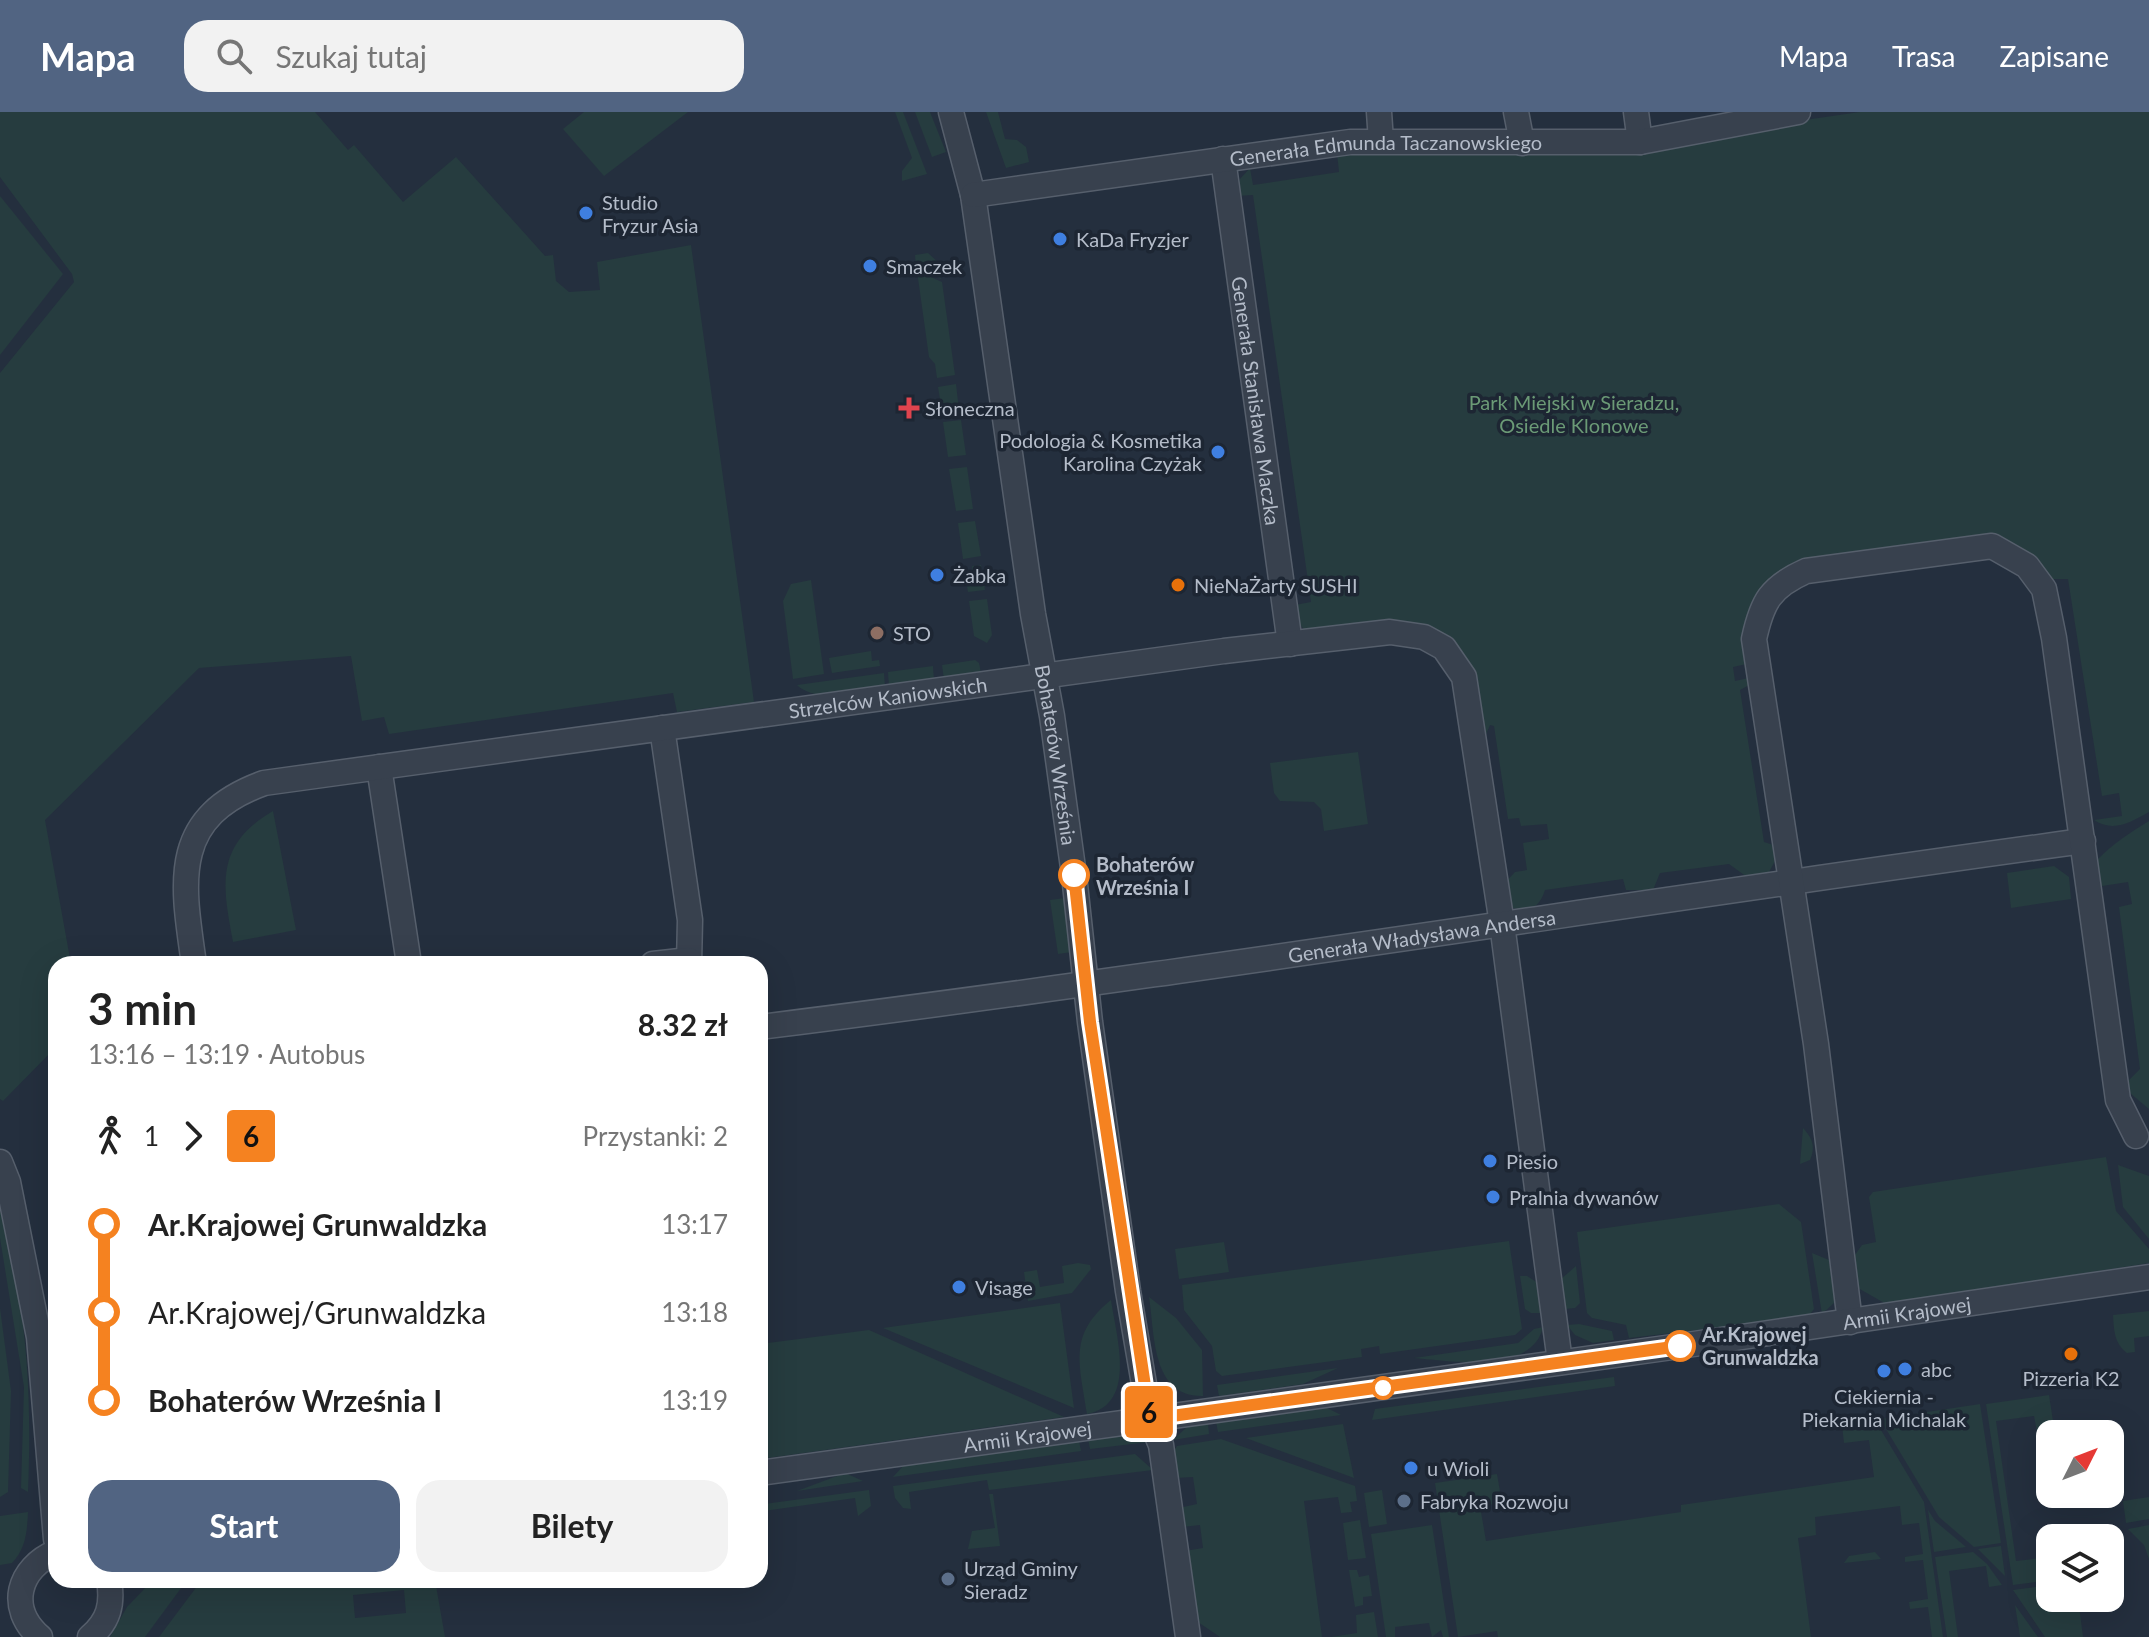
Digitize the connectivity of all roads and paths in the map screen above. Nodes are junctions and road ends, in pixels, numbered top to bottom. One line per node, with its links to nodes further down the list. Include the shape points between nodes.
1 (951, 112): 11 (street, Bohaterów Września)
2 (1379, 112): 7 (street)
3 (1516, 112): 9 (street)
4 (1636, 112): 8 (street)
5 (1798, 112): 6 (street, Generała Edmunda Taczanowskiego)
6 (1761, 115): 8 (street, Generała Edmunda Taczanowskiego)
7 (1381, 141): 9 (street, Generała Edmunda Taczanowskiego); 10 (street, Generała Edmunda Taczanowskiego)
8 (1640, 142): 9 (street, Generała Edmunda Taczanowskiego)
9 (1522, 143)
10 (1223, 159): 11 (street, Generała Edmunda Taczanowskiego); 12 (street, Generała Stanisława Maczka)
11 (973, 195): 13 (street, Bohaterów Września)
12 (1290, 644): 13 (street, Strzelców Kaniowskich); 18 (street, Strzelców Kaniowskich, via 1390,632 1424,637 1444,648 1464,677)
13 (1045, 676): 14 (street, Strzelców Kaniowskich); 22 (street, Bohaterów Września)
14 (662, 728): 15 (street, Strzelców Kaniowskich); 21 (street, via 690,920)
15 (379, 767): 19 (street, Strzelców Kaniowskich, via 264,783 241,791 211,812 192,844 183,880); 20 (street)
16 (2083, 841): 17 (street, Generała Władysława Andersa); 17 (street, via 2044,589 2027,566 1992,546 1806,571 1786,579 1761,607 1754,639); 24 (street, via 2118,1100)
17 (1792, 881): 18 (street, Generała Władysława Andersa); 27 (street)
18 (1502, 924): 22 (street, Generała Władysława Andersa); 28 (street, Strzelców Kaniowskich)
19 (193, 956)
20 (408, 956)
21 (689, 956)
22 (1089, 984): 23 (street, Generała Władysława Andersa); 29 (street, Bohaterów Września, via 1121,1245)
23 (768, 1026)
24 (2136, 1136)
25 (0, 1162): 30 (street, via 39,1337)
26 (2149, 1277): 27 (street, Armii Krajowej)
27 (1850, 1322): 28 (street, Armii Krajowej)
28 (1560, 1362): 29 (street, Armii Krajowej)
29 (1150, 1419): 31 (street, Armii Krajowej); 37 (street, Bohaterów Września, via 1161,1445)
30 (48, 1444)
31 (768, 1472)
32 (48, 1555): 34 (street)
33 (110, 1588): 36 (street, via 108,1617)
34 (10, 1592): 35 (street)
35 (40, 1637)
36 (90, 1637)
37 (1188, 1637)

